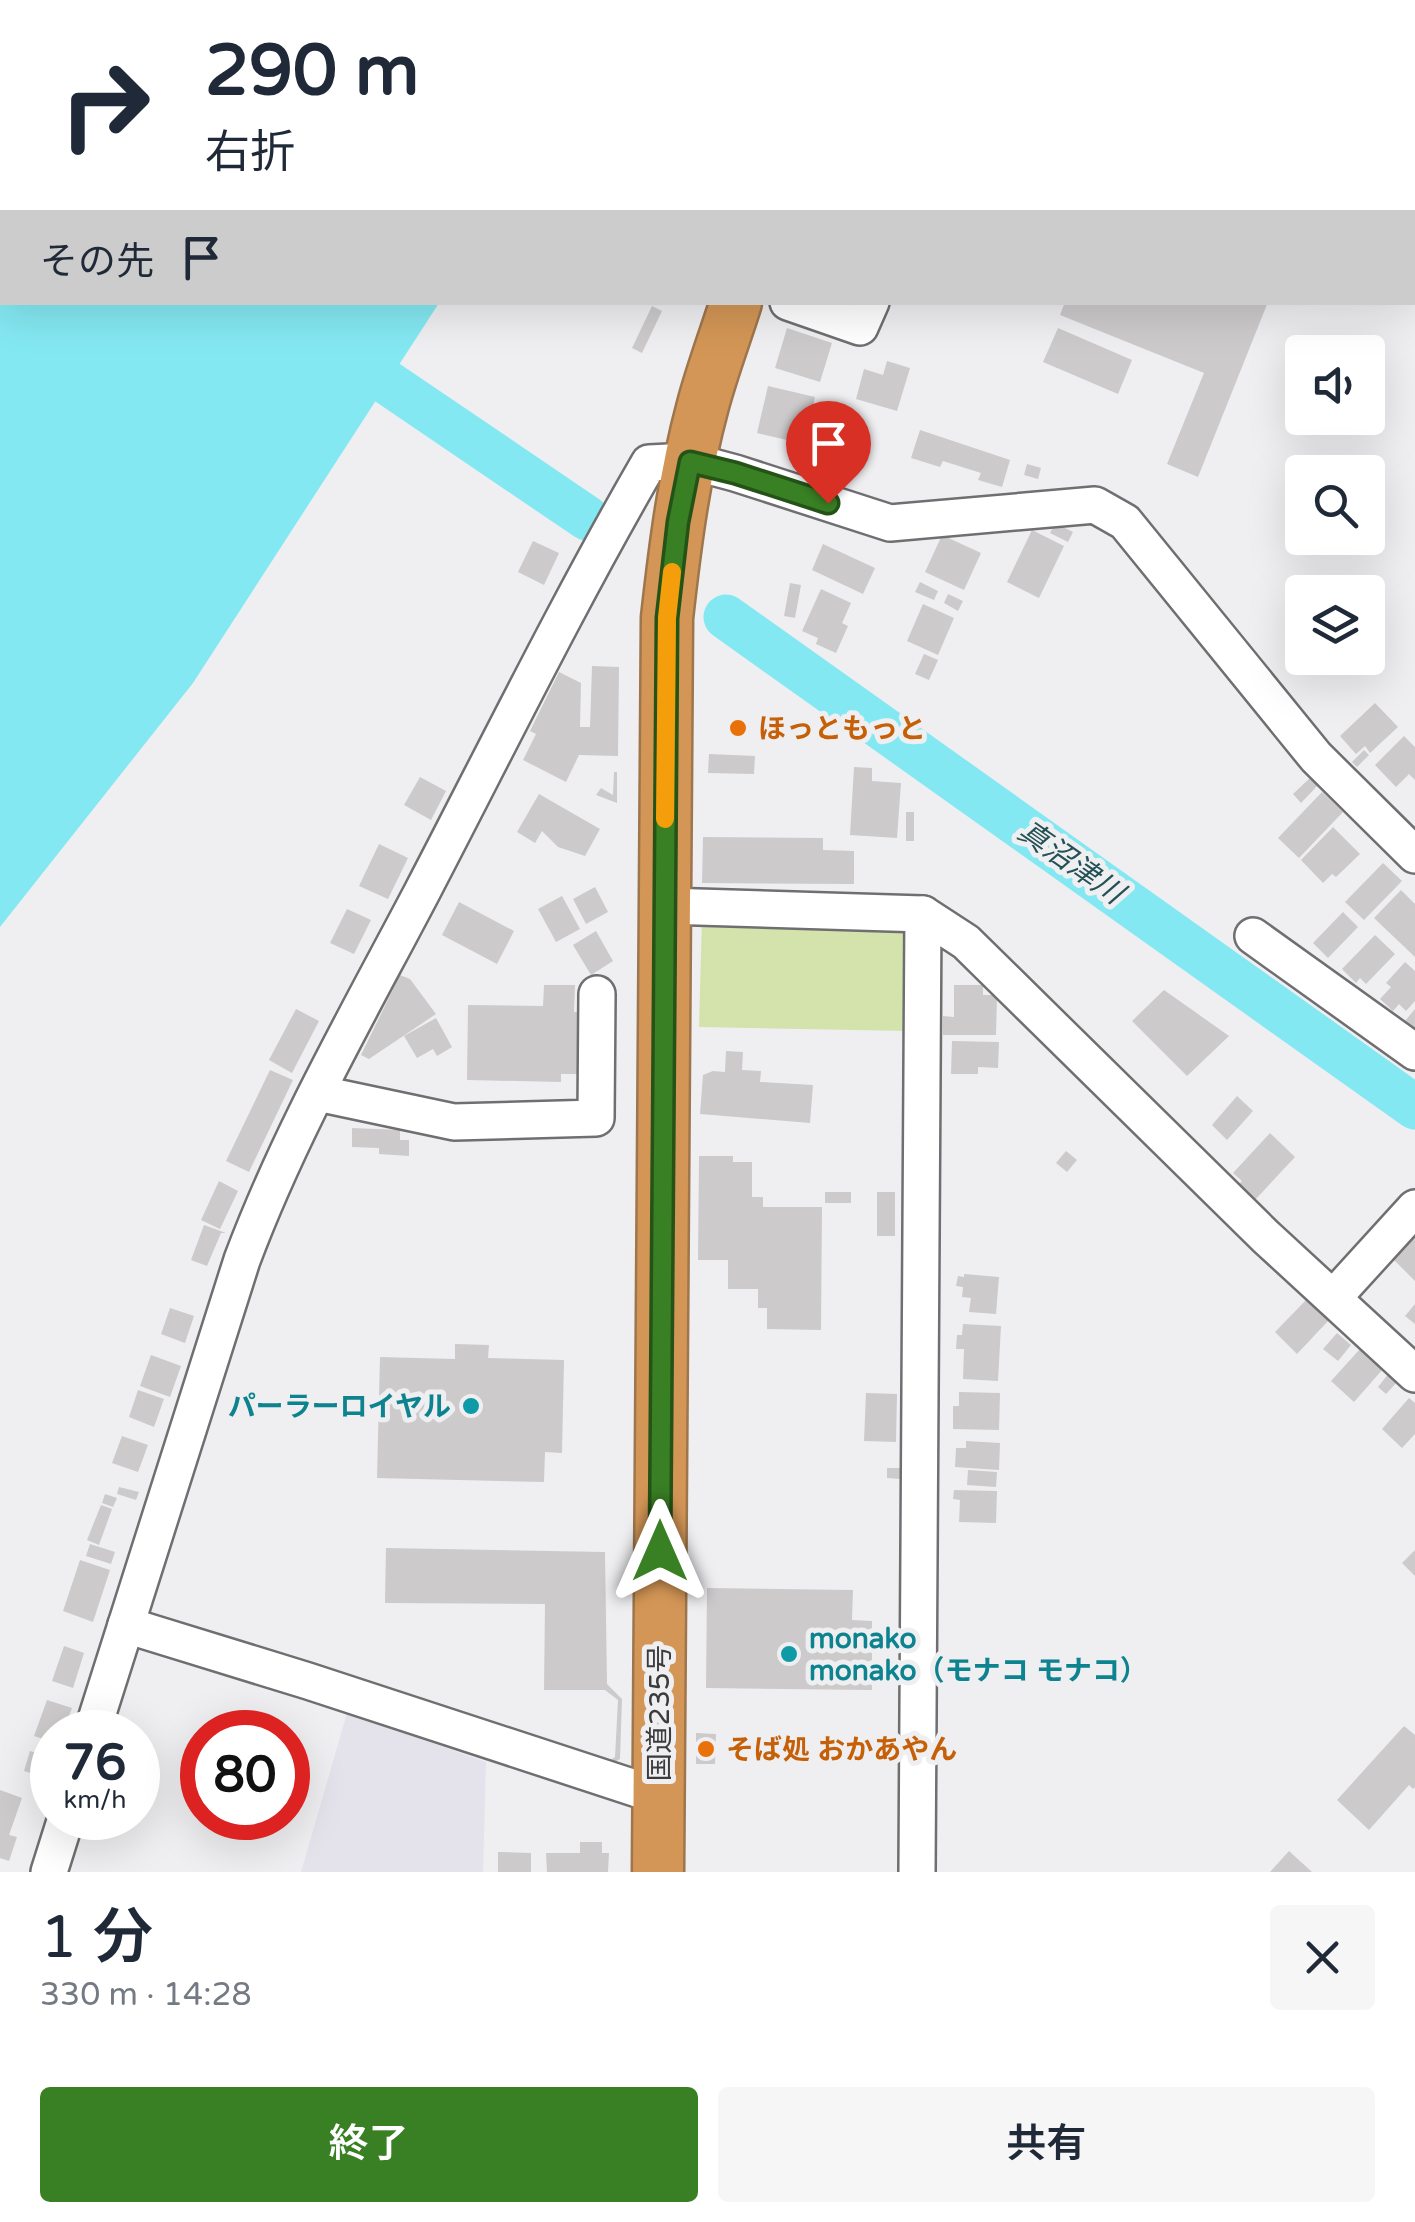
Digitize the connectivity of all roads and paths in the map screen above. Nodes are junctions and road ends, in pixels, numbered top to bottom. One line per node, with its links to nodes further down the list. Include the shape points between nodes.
1 (735, 305): 4 (highway, 国道235号)
2 (797, 305): 3 (street, via 860,327)
3 (870, 305)
4 (690, 462): 5 (street, via 890,523 1094,505 1125,522 1316,757); 6 (highway, 国道235号, via 667,618); 11 (street, via 649,463)
5 (1415, 855)
6 (665, 906): 7 (street); 17 (highway, 国道235号)
7 (923, 914): 13 (street, via 966,942); 21 (street)
8 (1253, 936): 10 (street)
9 (597, 994): 11 (street, via 596,1118 454,1122)
10 (1415, 1052)
11 (317, 1093): 15 (street, via 242,1260)
12 (1415, 1208): 13 (street)
13 (1333, 1298): 14 (street)
14 (1415, 1374)
15 (126, 1625): 16 (street); 17 (street)
16 (99, 1710)
17 (659, 1796): 20 (highway, 国道235号)
18 (59, 1840): 19 (street)
19 (48, 1872)
20 (658, 1872)
21 (917, 1872)

